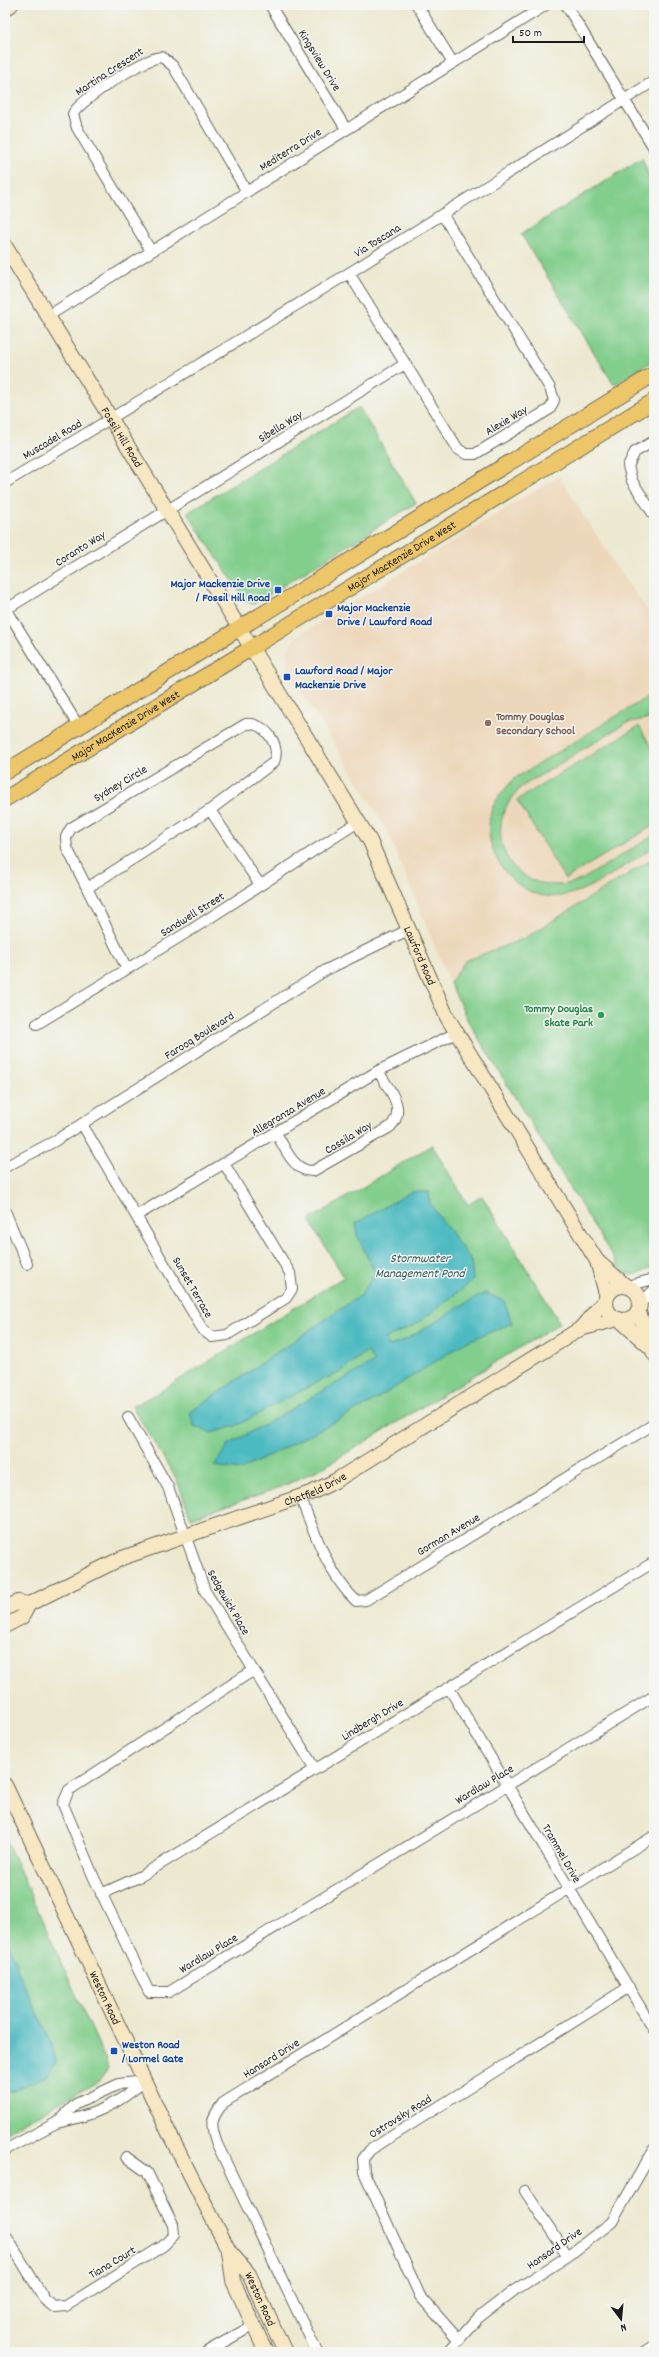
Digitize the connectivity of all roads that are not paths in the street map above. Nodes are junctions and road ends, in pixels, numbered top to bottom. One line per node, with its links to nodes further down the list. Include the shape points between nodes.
1 (11, 5): 6 (street)
2 (270, 5): 10 (street, Kingsview Drive)
3 (417, 5): 7 (street)
4 (546, 5): 7 (street, Mediterra Drive)
5 (566, 5): 9 (street)
6 (5, 9)
7 (453, 63): 10 (street, Mediterra Drive)
8 (654, 81): 9 (street, Via Toscana)
9 (625, 100): 11 (street); 13 (street, Via Toscana)
10 (346, 129): 12 (street, Mediterra Drive)
11 (654, 148)
12 (247, 192): 15 (street, Mediterra Drive); 15 (street, Martina Crescent, via 173,66 162,57 147,60 81,103 73,114 77,128)
13 (442, 214): 16 (street, Via Toscana); 18 (street, Alexie Way, via 550,388 554,400 550,409 475,454 466,454 458,449)
14 (5, 246): 17 (street, Fossil Hill Road)
15 (151, 251): 17 (street, Mediterra Drive)
16 (349, 273): 18 (street, Alexie Way); 21 (street, Via Toscana)
17 (48, 316): 21 (street, Fossil Hill Road)
18 (405, 364): 24 (street, Sibella Way)
19 (654, 374): 27 (main road, Major MacKenzie Drive West)
20 (654, 401): 28 (main road, Major MacKenzie Drive West)
21 (111, 418): 23 (street, Muscadel Road); 24 (street, Fossil Hill Road)
22 (654, 441): 25 (street, via 636,452 628,466 632,481)
23 (5, 483)
24 (168, 509): 26 (street, Coranto Way); 27 (street, Fossil Hill Road)
25 (654, 515)
26 (5, 609): 29 (street)
27 (240, 628): 28 (street, Fossil Hill Road); 29 (main road, Major MacKenzie Drive West)
28 (251, 648): 31 (main road, Major MacKenzie Drive West); 33 (street, Lawford Road)
29 (79, 727): 30 (main road, Major MacKenzie Drive West)
30 (5, 772)
31 (5, 799)
32 (210, 810): 34 (street); 35 (street, Sydney Circle); 35 (street, Sydney Circle, via 274,762 274,745 260,725 246,724 71,828 66,837 67,848)
33 (358, 822): 34 (street, Sandwell Street); 36 (street, Lawford Road, via 378,857)
34 (260, 885): 37 (street, Sandwell Street)
35 (87, 888): 37 (street)
36 (408, 930): 39 (street, Lawford Road); 41 (street, Farooq Boulevard, via 326,970)
37 (127, 969): 38 (street, Sandwell Street)
38 (37, 1024)
39 (456, 1033): 40 (street, Allegranza Avenue); 47 (street, Lawford Road)
40 (378, 1071): 42 (street, Allegranza Avenue); 42 (street, Cassila Way, via 398,1107 397,1117 390,1127 308,1172 297,1166)
41 (82, 1124): 44 (street, Farooq Boulevard); 46 (street, Sunset Terrace)
42 (276, 1134): 43 (street, Allegranza Avenue)
43 (225, 1164): 46 (street, Allegranza Avenue); 46 (street, Sunset Terrace, via 293,1281 292,1289 286,1298 227,1335 212,1337 203,1330)
44 (5, 1167)
45 (5, 1211): 48 (street)
46 (136, 1216)
47 (596, 1261): 50 (street, Lawford Road); 52 (street, Lawford Road)
48 (27, 1264)
49 (654, 1279): 50 (street)
50 (627, 1286): 52 (street, via 613,1288); 53 (street, via 636,1292)
51 (654, 1290): 53 (street)
52 (607, 1298): 54 (street, via 608,1311); 55 (street, Chatfield Drive)
53 (639, 1307): 54 (street, via 631,1317); 56 (street)
54 (618, 1319): 55 (street, Chatfield Drive); 56 (street)
55 (580, 1329): 59 (street, Chatfield Drive, via 335,1481)
56 (652, 1351)
57 (128, 1417): 60 (street, Sedgewick Place, via 168,1487)
58 (654, 1424): 59 (street, Gorman Avenue, via 366,1600 356,1601 348,1594 319,1545)
59 (300, 1497): 60 (street, Chatfield Drive)
60 (184, 1536): 62 (street, Chatfield Drive, via 97,1569); 65 (street, Sedgewick Place, via 205,1591)
61 (654, 1562): 66 (street, Lindbergh Drive)
62 (29, 1604): 63 (street, Chatfield Drive, via 18,1602); 64 (street, Chatfield Drive, via 22,1617)
63 (5, 1609)
64 (5, 1626)
65 (254, 1670): 68 (street, Sedgewick Place); 73 (street, Wardlaw Place, via 69,1790 63,1804)
66 (449, 1688): 68 (street, Lindbergh Drive); 70 (street, Trammel Drive)
67 (654, 1696): 70 (street, Wardlaw Place)
68 (315, 1769): 73 (street, Lindbergh Drive, via 142,1876)
69 (5, 1785): 76 (street, Weston Road)
70 (508, 1785): 72 (street, Trammel Drive); 73 (street, Wardlaw Place, via 169,1992 149,1992)
71 (654, 1836): 72 (street, Hansard Drive)
72 (569, 1890): 74 (street, Trammel Drive); 91 (street, Hansard Drive, via 223,2103 213,2116 210,2126 217,2144)
73 (101, 1894)
74 (629, 1987): 75 (street, Trammel Drive); 86 (street, Ostrovsky Road, via 370,2150 362,2159 364,2172 420,2296)
75 (654, 2030)
76 (144, 2081): 77 (street, via 125,2098 84,2117); 77 (street, via 119,2084 76,2104); 83 (street, Weston Road)
77 (56, 2123): 79 (street)
78 (654, 2149): 84 (street, Hansard Drive, via 612,2222)
79 (5, 2150)
80 (126, 2158): 82 (street, Tiana Court, via 147,2172 173,2225 174,2236 168,2243 66,2306 54,2308 45,2300)
81 (525, 2191): 84 (street)
82 (5, 2234)
83 (228, 2251): 85 (street, Weston Road, via 233,2281); 90 (street, Weston Road, via 249,2274)
84 (568, 2256): 86 (street, Hansard Drive, via 512,2292 478,2318)
85 (254, 2325): 88 (street); 89 (street, Weston Road)
86 (458, 2339): 92 (street, Hansard Drive)
87 (654, 2346): 93 (street)
88 (206, 2352)
89 (266, 2352)
90 (285, 2352)
91 (318, 2352)
92 (448, 2352)
93 (645, 2352)

